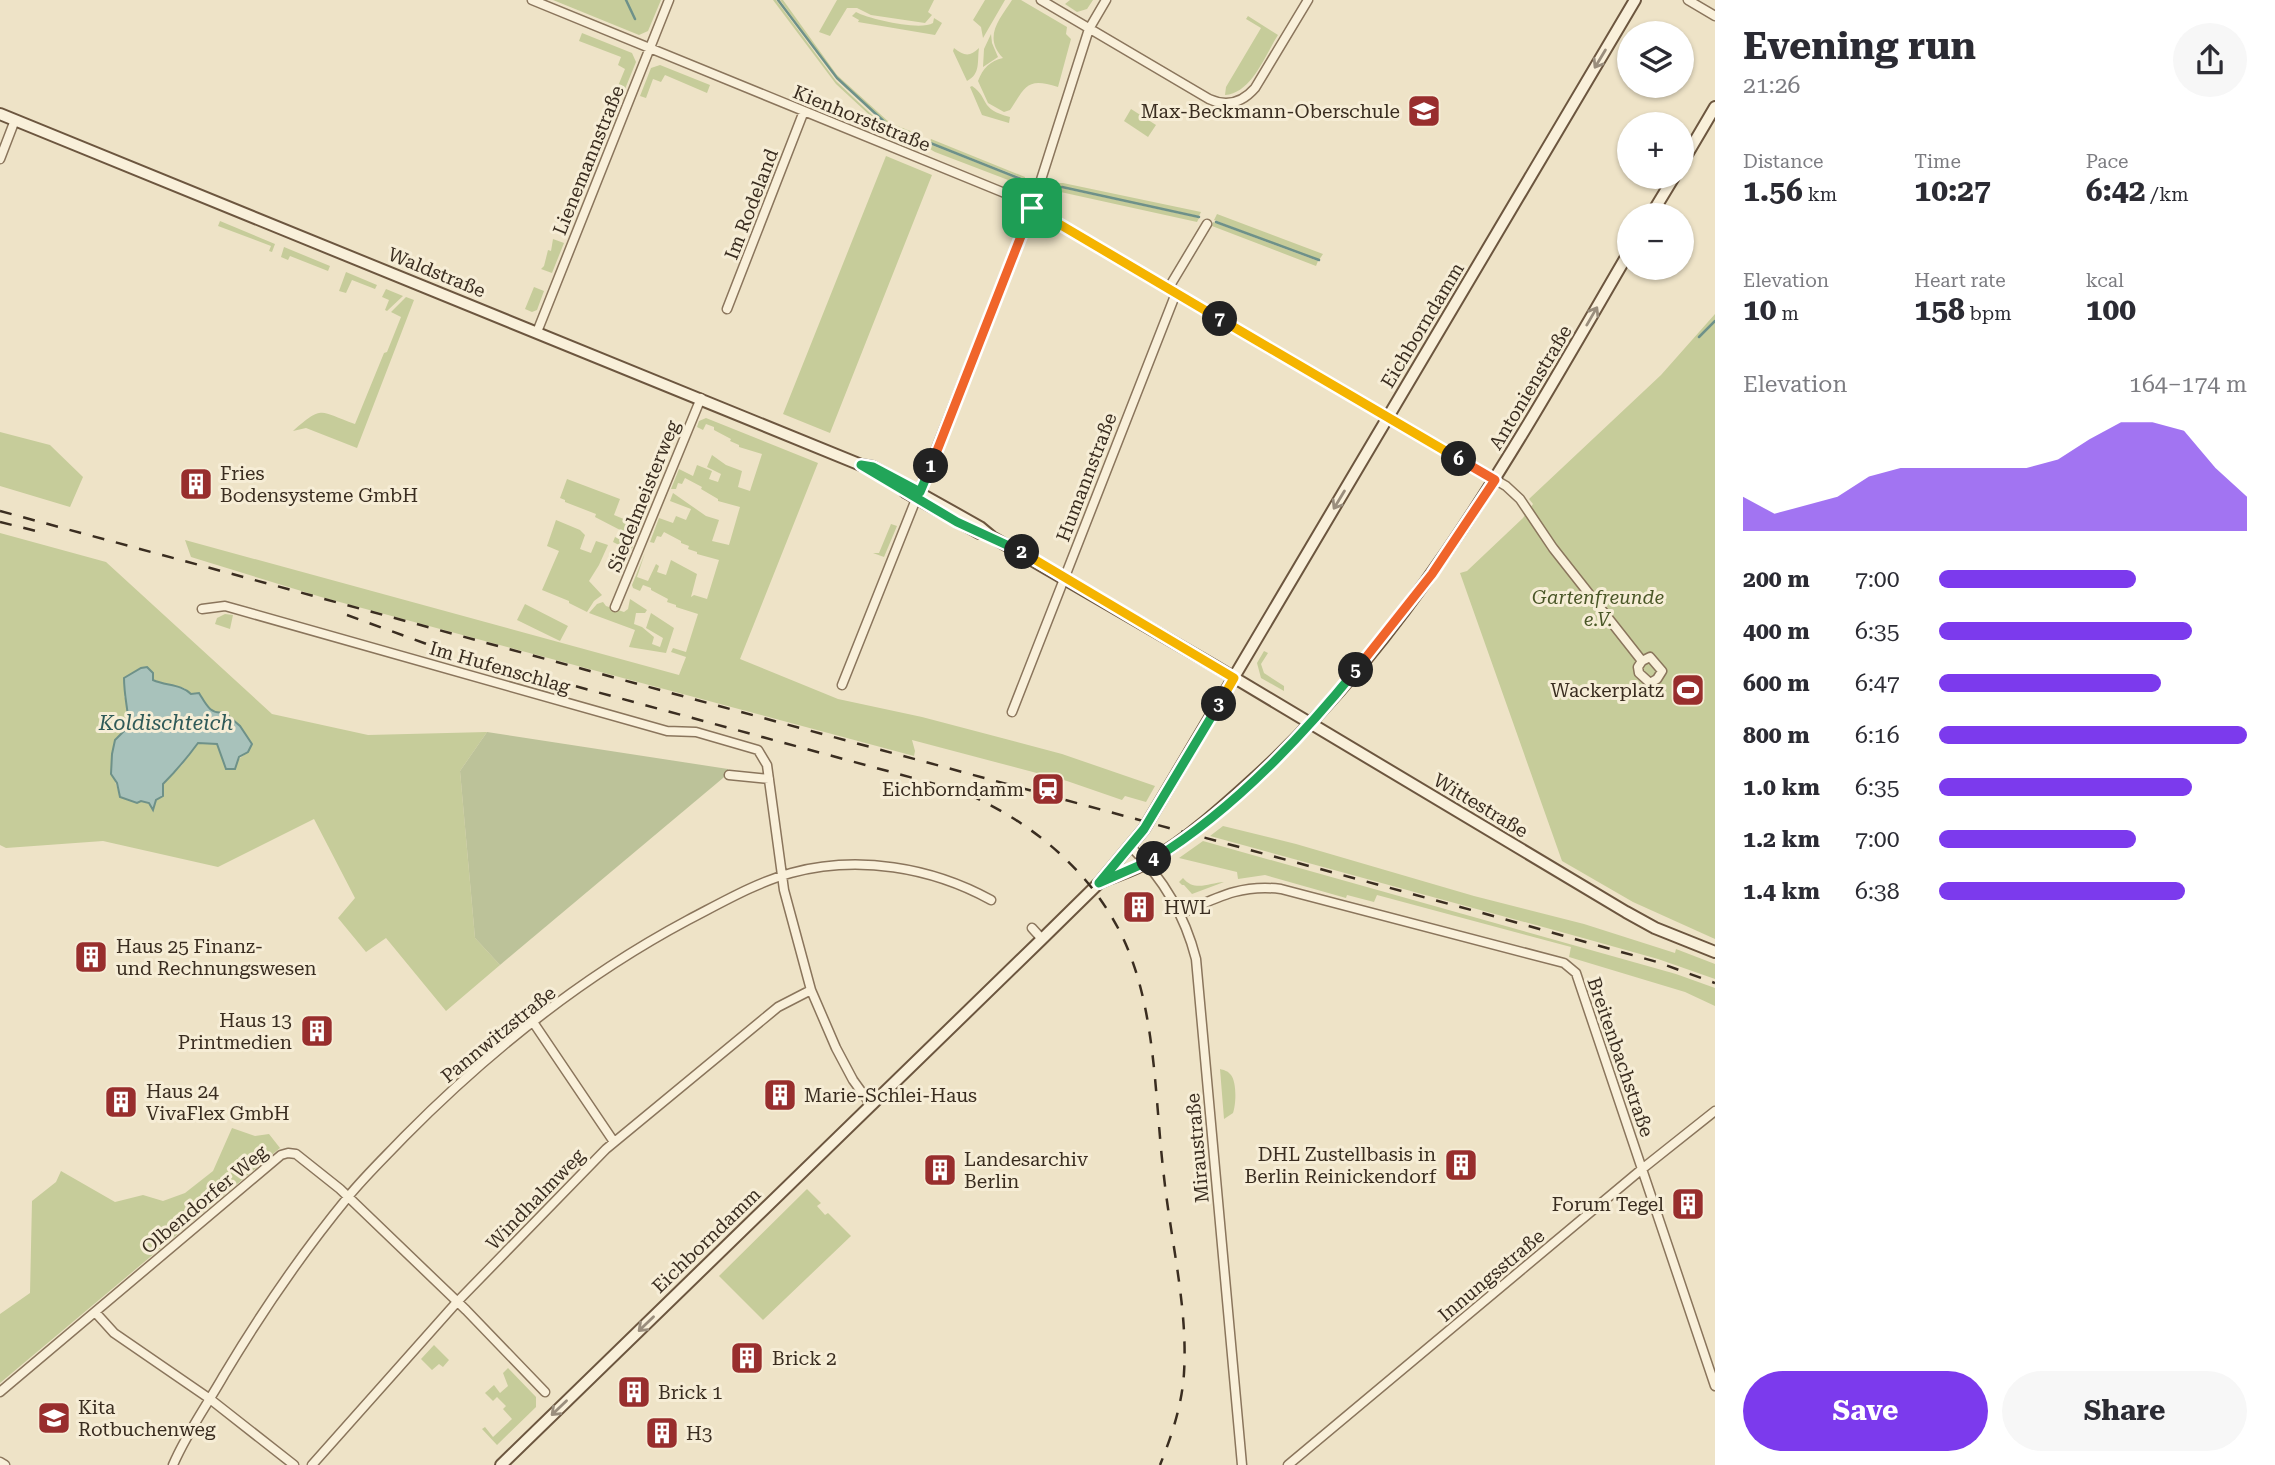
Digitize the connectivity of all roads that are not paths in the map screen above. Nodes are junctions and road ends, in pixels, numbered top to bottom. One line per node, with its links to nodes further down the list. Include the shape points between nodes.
1 (532, 0): 10 (street, Kienhorststraße)
2 (670, 0): 10 (street, Lienemannstraße)
3 (1041, 0): 9 (street)
4 (1106, 0): 9 (street)
5 (1308, 0): 9 (street, via 1255,88 1231,103 1209,99)
6 (1635, 0): 24 (main road, Eichborndamm, one-way to 24)
7 (1688, 0): 8 (street)
8 (1715, 16)
9 (1089, 29): 17 (street)
10 (650, 48): 12 (street, Kienhorststraße); 22 (street, Lienemannstraße)
11 (1715, 107): 15 (main road)
12 (804, 111): 17 (street, Kienhorststraße); 21 (street, Im Rodeland)
13 (0, 114): 14 (main road, Waldstraße)
14 (15, 120): 16 (street); 22 (main road, Waldstraße)
15 (1694, 143)
16 (0, 159)
17 (1032, 208): 20 (street, Kienhorststraße); 26 (street)
18 (1207, 224): 20 (street)
19 (1617, 272): 25 (main road, Antonienstraße, one-way to 19)
20 (1172, 291): 24 (street, Kienhorststraße); 27 (street, Humannstraße)
21 (727, 309)
22 (537, 332): 23 (main road, Waldstraße)
23 (701, 398): 26 (main road, Waldstraße, via 861,465); 28 (street, Siedelmeisterweg)
24 (1387, 418): 25 (street, Kienhorststraße); 31 (main road, Eichborndamm, one-way to 31)
25 (1495, 480): 30 (street, Kienhorststraße, via 1524,506); 34 (main road, Antonienstraße, via 1385,637)
26 (919, 496): 27 (main road, Waldstraße, via 976,533 992,537); 32 (street)
27 (1064, 577): 31 (main road, Waldstraße); 33 (street, Humannstraße)
28 (615, 607)
29 (202, 609): 36 (street, Im Hufenschlag, via 225,606 667,732 696,732 758,750)
30 (1642, 661)
31 (1234, 678): 34 (main road, Wittestraße); 37 (main road, Eichborndamm)
32 (842, 685)
33 (1012, 712)
34 (1311, 723): 38 (main road, Antonienstraße, via 1205,822); 45 (main road, Wittestraße, via 1626,912)
35 (729, 775): 36 (street)
36 (769, 779): 39 (street, Im Hufenschlag)
37 (1131, 847): 38 (street, Miraustraße); 40 (main road, Eichborndamm)
38 (1147, 863): 40 (main road, Antonienstraße); 42 (street, Miraustraße)
39 (782, 876): 41 (street, Pannwitzstraße, via 835,866 886,866 936,876); 46 (street, Im Hufenschlag); 47 (street, Pannwitzstraße, via 665,932)
40 (1099, 883): 44 (main road, Eichborndamm)
41 (991, 900)
42 (1180, 914): 51 (street, Breitenbachstraße, via 1240,889 1281,889 1568,964 1576,973); 65 (street, Miraustraße, via 1196,959)
43 (1032, 928): 44 (street)
44 (1042, 939): 48 (main road, Eichborndamm)
45 (1715, 952)
46 (811, 990): 48 (street, Im Hufenschlag, via 836,1048); 50 (street, Windhalmweg, via 778,1007)
47 (533, 1022): 50 (street); 52 (street, Pannwitzstraße, via 428,1112)
48 (871, 1105): 64 (main road, Eichborndamm, one-way to 64)
49 (1715, 1111): 51 (street, Innungsstraße)
50 (614, 1142): 53 (street, Windhalmweg)
51 (1642, 1169): 55 (street, Breitenbachstraße); 66 (street, Innungsstraße)
52 (348, 1197): 53 (street, Olbendorfer Weg); 54 (street, Olbendorfer Weg, via 296,1154 281,1155); 58 (street, Pannwitzstraße, via 278,1292)
53 (457, 1302): 57 (street, Olbendorfer Weg); 63 (street, Windhalmweg)
54 (95, 1311): 56 (street, Olbendorfer Weg); 58 (street, via 114,1333)
55 (1715, 1386)
56 (0, 1392)
57 (545, 1392)
58 (210, 1399): 61 (street, Pannwitzstraße); 62 (street)
59 (0, 1462): 60 (street)
60 (5, 1465)
61 (173, 1465)
62 (294, 1465)
63 (312, 1465)
64 (500, 1465)
65 (1242, 1465)
66 (1288, 1465)

